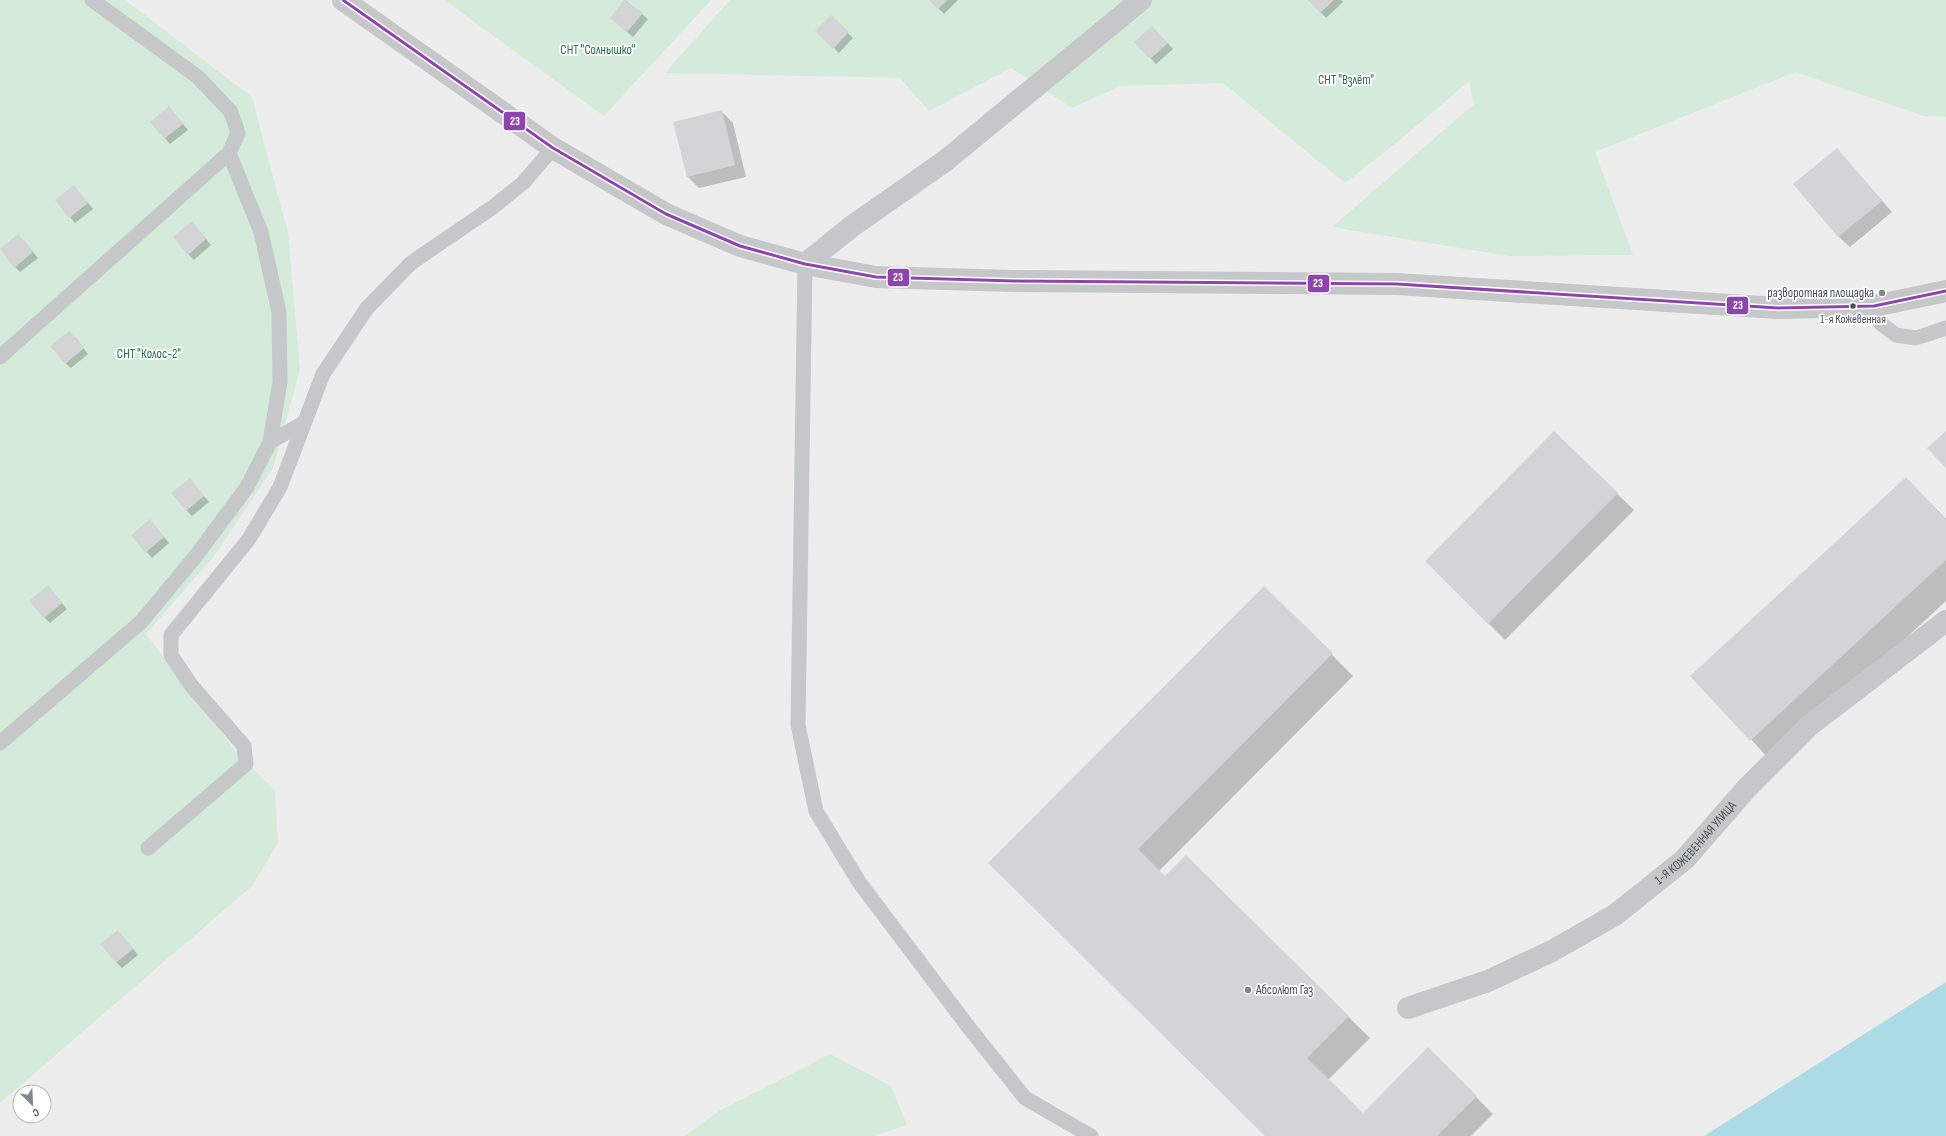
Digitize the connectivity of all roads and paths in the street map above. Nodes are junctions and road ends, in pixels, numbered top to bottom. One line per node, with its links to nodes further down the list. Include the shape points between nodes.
1 (92, 0): 5 (lane, via 198,77 216,95 231,112 238,134)
2 (343, 0): 4 (street)
3 (1141, 0): 6 (street, via 945,161 851,227)
4 (553, 148): 6 (street, via 666,214 740,246); 11 (lane, via 523,183 411,263 367,308 323,374)
5 (229, 154): 10 (lane); 12 (lane, via 261,232 279,312 280,382)
6 (805, 264): 8 (street, via 876,277 1014,281 1398,284 1778,308); 17 (lane, via 798,725 816,811 859,882 1025,1098)
7 (1946, 291): 8 (street)
8 (1874, 306): 9 (lane, via 1880,323 1896,334 1916,338)
9 (1946, 328)
10 (0, 357)
11 (302, 424): 12 (lane); 15 (lane, via 280,486 249,540 171,635 170,656 191,685 244,746 246,764)
12 (270, 442): 14 (lane, via 247,487 141,622)
13 (1946, 621): 16 (street, 1-Я КОЖЕВЕННАЯ УЛИЦА, via 1810,725 1746,789 1685,859 1615,915 1552,952 1488,981)
14 (0, 743)
15 (148, 848)
16 (1408, 1008)
17 (1091, 1136)

